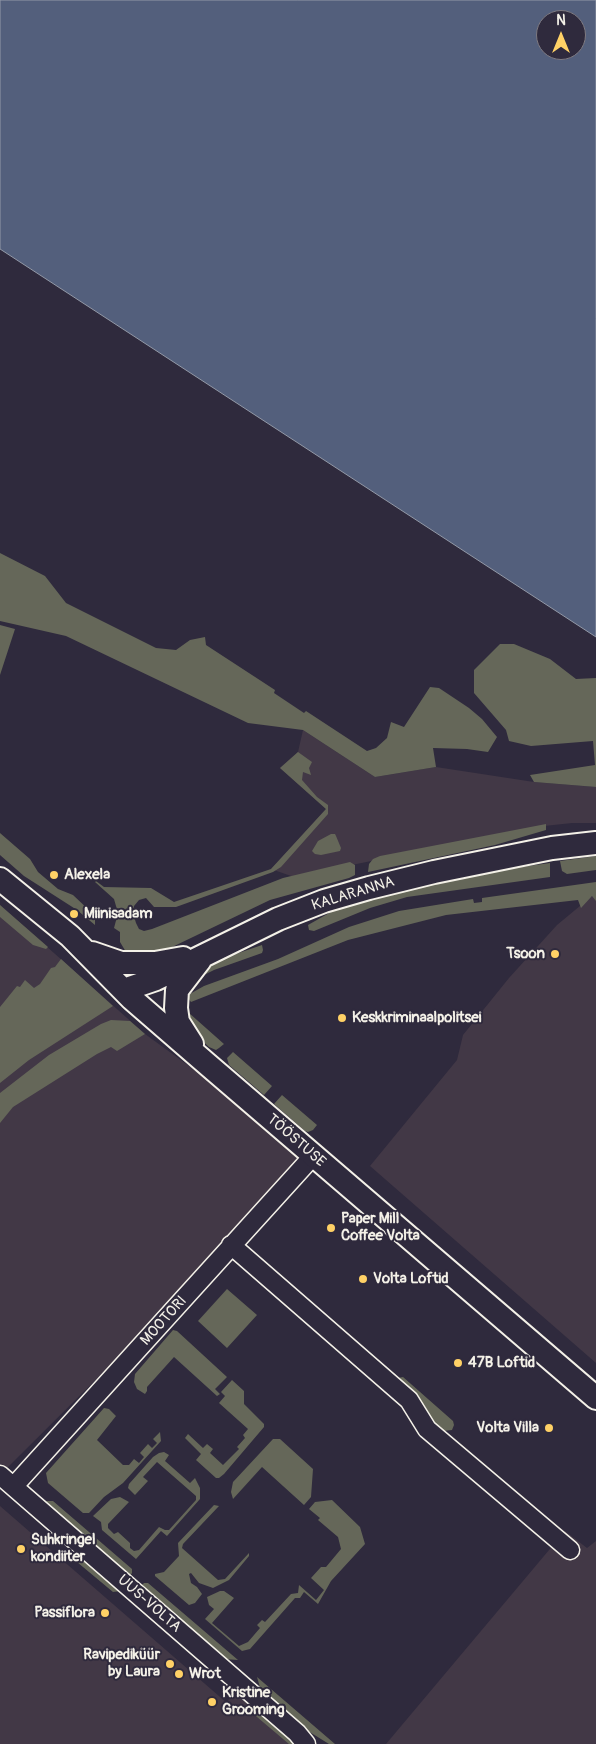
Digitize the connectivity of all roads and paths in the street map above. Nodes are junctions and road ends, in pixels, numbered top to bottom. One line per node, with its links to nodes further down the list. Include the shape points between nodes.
1 (596, 843): 4 (street, KALARANNA, via 552,848 369,888 278,919)
2 (0, 879): 3 (street, TÖÖSTUSE)
3 (87, 952): 4 (street, via 120,963 155,963); 5 (street, TÖÖSTUSE)
4 (206, 954): 5 (street, KALARANNA, via 156,979); 6 (street, via 177,990 176,1008 178,1022 185,1035)
5 (124, 990): 6 (street, TÖÖSTUSE)
6 (207, 1064): 7 (street, TÖÖSTUSE)
7 (313, 1156): 8 (street, MOOTORI); 9 (street, TÖÖSTUSE)
8 (231, 1246): 11 (street, MOOTORI); 12 (street, via 409,1400 427,1429)
9 (596, 1398)
10 (0, 1475): 11 (street, UUS-VOLTA)
11 (14, 1486): 13 (street, UUS-VOLTA)
12 (570, 1550)
13 (301, 1738): 14 (street, UUS-VOLTA)
14 (318, 1744)

